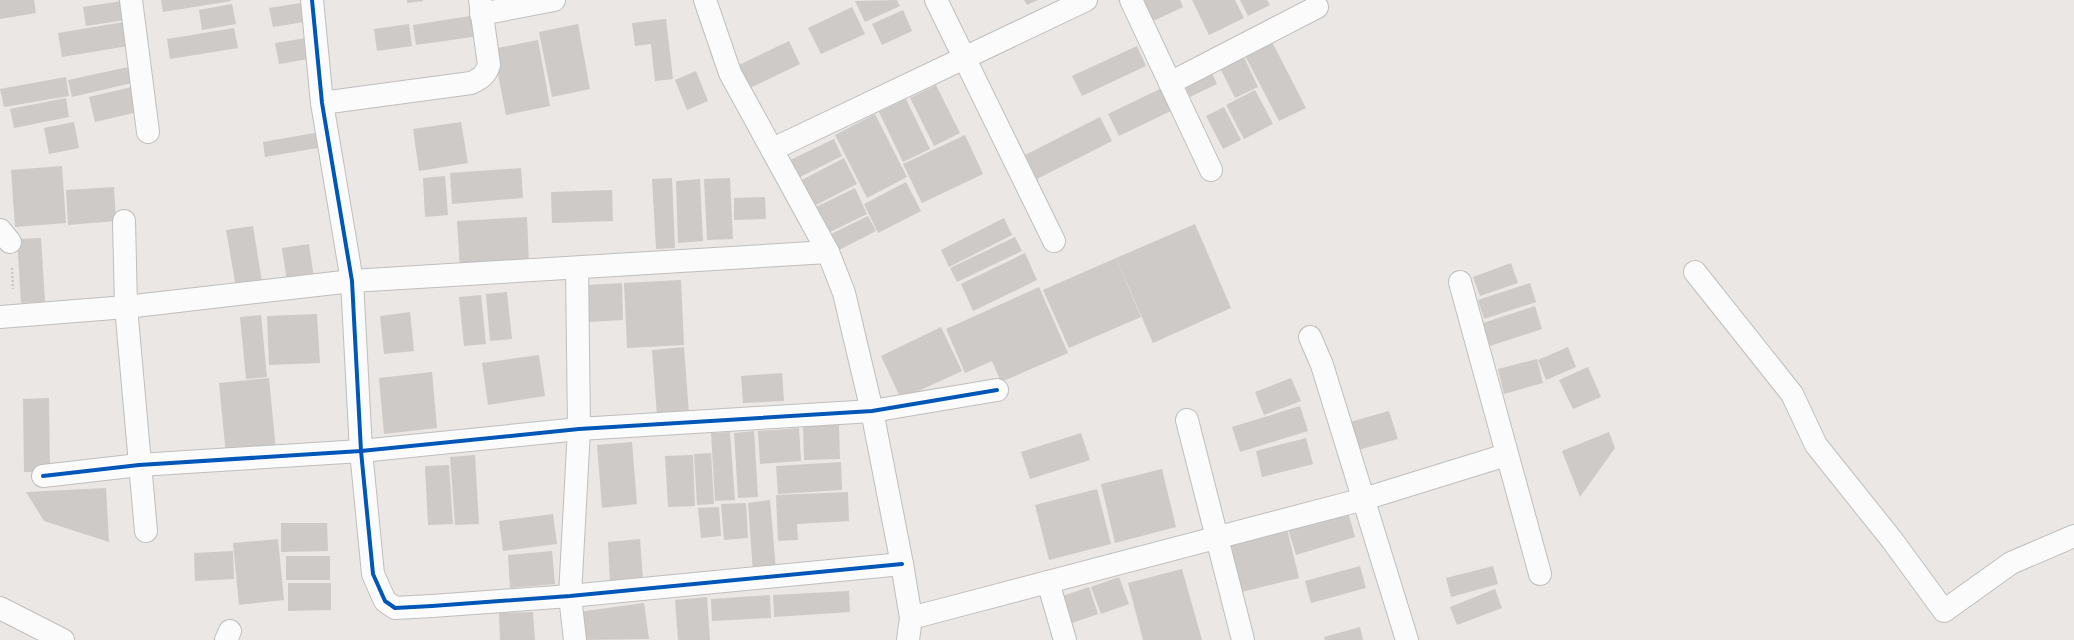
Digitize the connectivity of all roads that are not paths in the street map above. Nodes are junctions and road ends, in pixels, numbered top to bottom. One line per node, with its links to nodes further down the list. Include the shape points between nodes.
1 (131, 0): 13 (street)
2 (312, 0): 12 (street)
3 (554, 0): 8 (street)
4 (705, 0): 14 (street, via 730,73)
5 (936, 0): 10 (street)
6 (1086, 0): 10 (street)
7 (1131, 0): 11 (street)
8 (480, 7): 12 (street, via 489,65 487,73 478,80)
9 (1317, 7): 11 (street)
10 (963, 58): 14 (street); 17 (street)
11 (1170, 82): 15 (street)
12 (322, 103): 21 (street)
13 (148, 132)
14 (773, 149): 18 (street)
15 (1211, 170)
16 (124, 221): 23 (street)
17 (1054, 241)
18 (828, 252): 19 (street); 27 (street, via 844,293)
19 (577, 268): 21 (street); 29 (street)
20 (1695, 272): 36 (street, via 1792,394 1816,446 1892,540 1944,611 2012,563)
21 (352, 281): 23 (street); 30 (street)
22 (1460, 282): 31 (street)
23 (126, 307): 24 (street); 32 (street)
24 (7, 316)
25 (1310, 337): 34 (street, via 1322,365)
26 (997, 390): 27 (street)
27 (872, 411): 29 (street); 38 (street)
28 (1187, 420): 37 (street)
29 (579, 429): 30 (street); 41 (street)
30 (361, 451): 32 (street); 41 (street, via 373,574 385,602 394,608)
31 (1506, 455): 34 (street); 39 (street)
32 (139, 465): 33 (street); 35 (street)
33 (43, 476)
34 (1364, 499): 37 (street); 49 (street)
35 (146, 531)
36 (2074, 536)
37 (1216, 538): 40 (street); 48 (street)
38 (902, 564): 41 (street); 43 (street)
39 (1540, 574)
40 (1048, 582): 43 (street); 47 (street)
41 (570, 596): 45 (street)
42 (0, 608): 44 (street)
43 (911, 618): 46 (street)
44 (63, 640)
45 (575, 640)
46 (908, 640)
47 (1065, 640)
48 (1243, 640)
49 (1407, 640)

